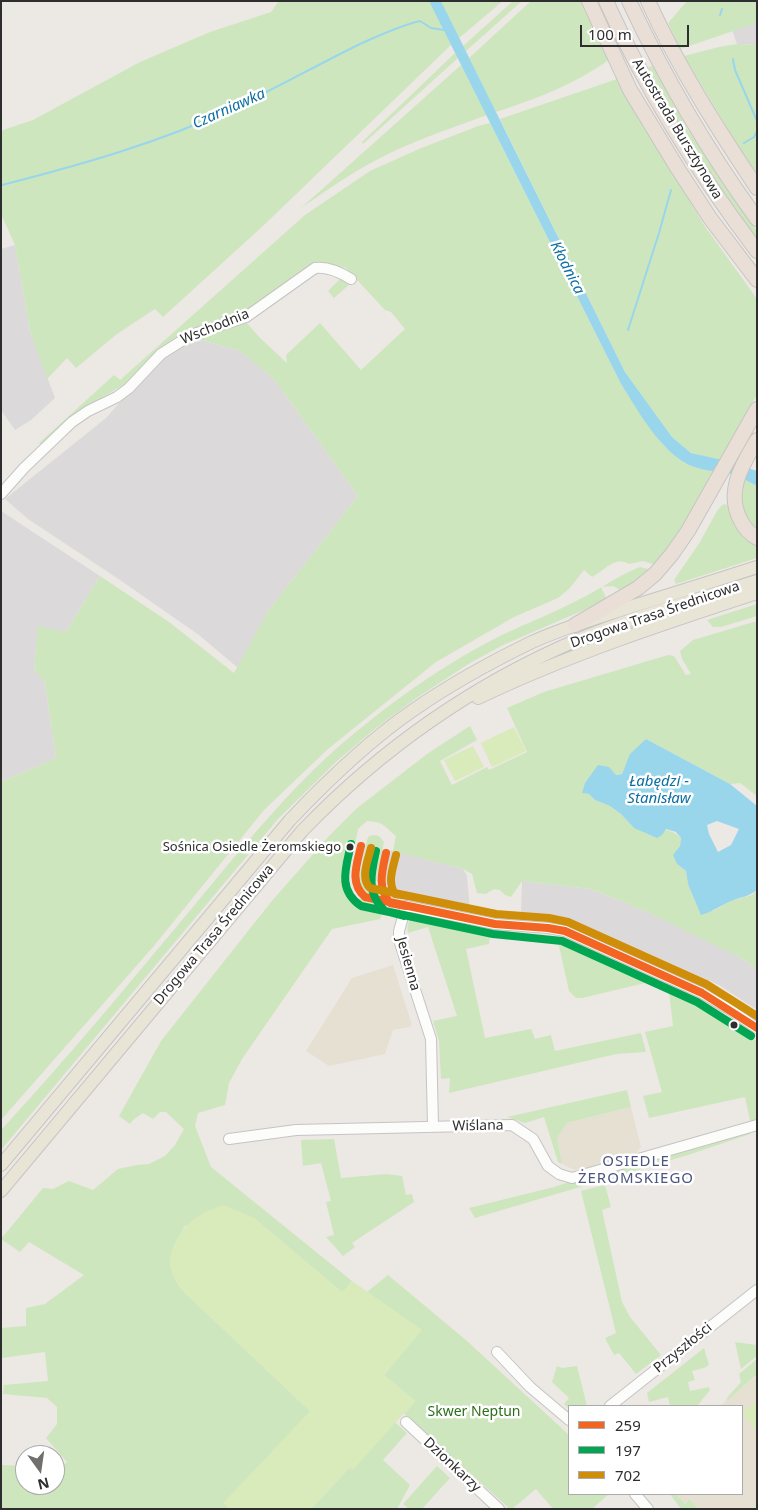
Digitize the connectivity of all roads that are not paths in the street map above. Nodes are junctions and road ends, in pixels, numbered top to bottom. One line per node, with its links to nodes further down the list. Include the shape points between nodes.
1 (589, 1): 8 (highway, via 630,90 678,169)
2 (606, 1): 7 (highway, Autostrada Bursztynowa, via 670,123)
3 (629, 1): 6 (highway, Autostrada Bursztynowa, via 682,105)
4 (648, 1): 5 (highway, via 704,107)
5 (757, 188)
6 (757, 219)
7 (757, 251)
8 (742, 261): 10 (highway); 11 (highway)
9 (350, 279): 14 (street, Wschodnia, via 341,273 315,268 246,317 191,335 177,343 161,354 129,388 72,422)
10 (757, 280)
11 (757, 290)
12 (757, 410): 19 (highway, via 672,554 655,574)
13 (757, 440): 15 (highway, via 738,473 734,500 744,526)
14 (1, 494)
15 (757, 538)
16 (757, 567): 19 (main road, Drogowa Trasa Średnicowa)
17 (757, 581): 21 (main road, Drogowa Trasa Średnicowa)
18 (757, 593): 21 (main road)
19 (618, 606): 20 (highway)
20 (575, 625): 26 (main road, Drogowa Trasa Średnicowa, via 531,643 451,685 389,729 314,795 262,851)
21 (630, 628): 27 (main road, Drogowa Trasa Średnicowa, via 577,640 504,674 424,725 353,782 302,831)
22 (757, 1028): 24 (street, Jesienna, via 702,994 565,931 495,924 406,906 399,940 431,1039)
23 (757, 1125): 24 (street, Wiślana, via 572,1178 558,1174 548,1166 533,1139 512,1125)
24 (433, 1126): 25 (street, Wiślana, via 296,1130)
25 (230, 1139)
26 (1, 1165)
27 (1, 1191)
28 (757, 1290): 30 (street, Przyszłości)
29 (497, 1352): 31 (street, via 530,1387)
30 (611, 1405)
31 (568, 1419)
32 (406, 1422): 34 (street, Dzionkarzy)
33 (636, 1495): 35 (street)
34 (499, 1509)
35 (648, 1509)

